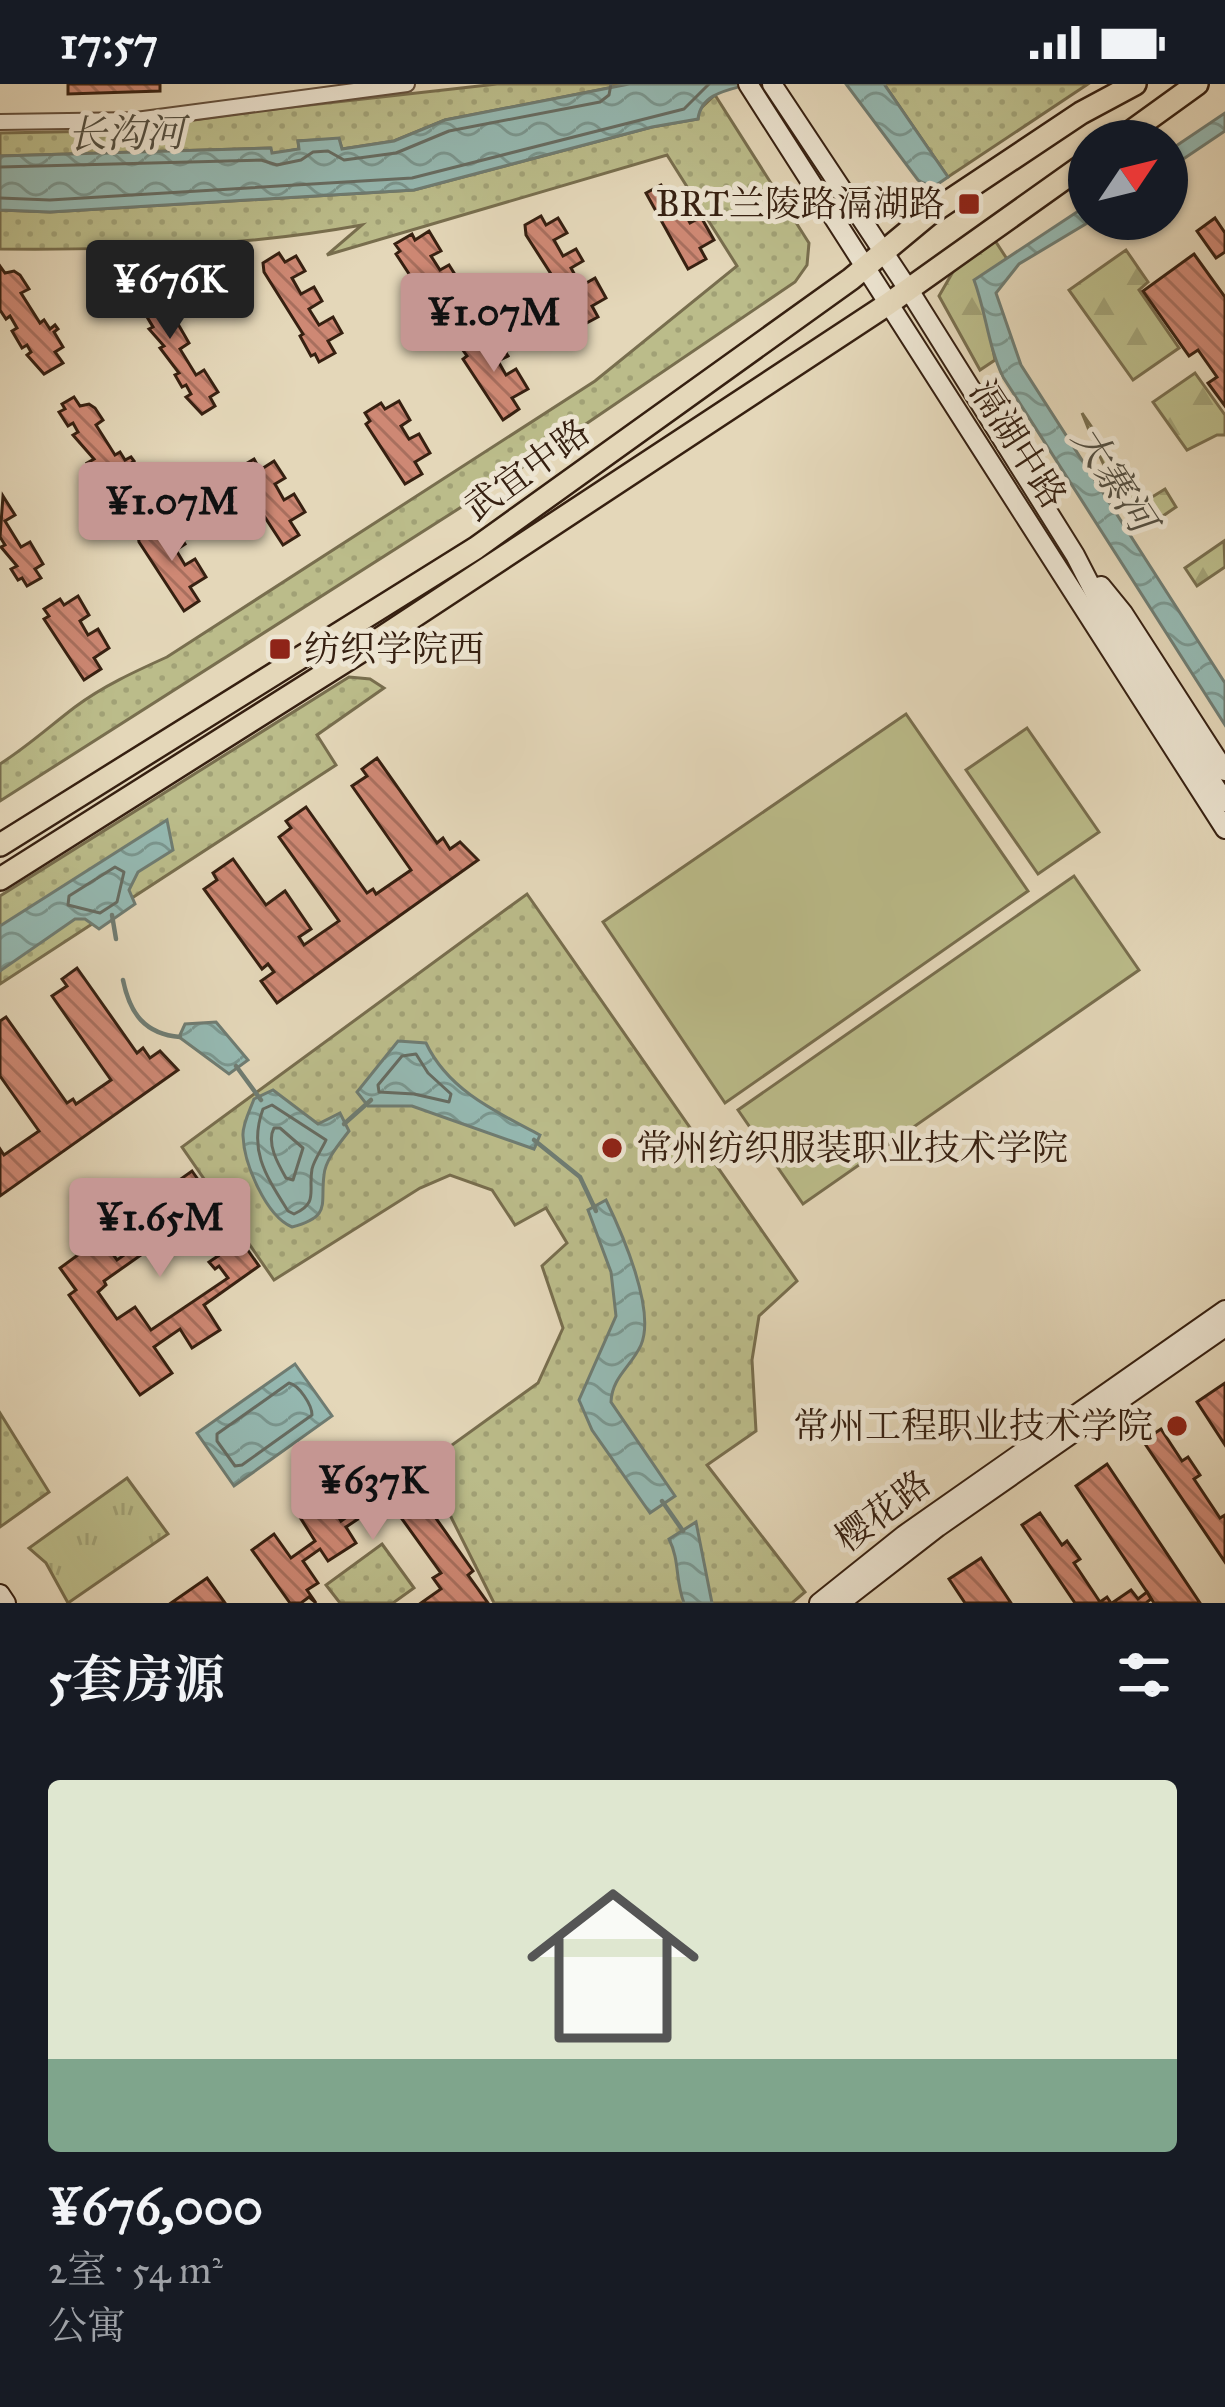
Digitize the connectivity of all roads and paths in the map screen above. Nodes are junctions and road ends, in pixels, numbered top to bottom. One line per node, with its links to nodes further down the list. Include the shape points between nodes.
1 (407, 84): 7 (street, via 136,120)
2 (1135, 84): 9 (main road, 武宜中路)
3 (1196, 84): 6 (main road)
4 (775, 88): 9 (main road, 滆湖中路)
5 (751, 90): 10 (main road, 滆湖中路)
6 (1147, 120)
7 (0, 122)
8 (1068, 176): 11 (main road)
9 (883, 252): 10 (main road, 武宜中路); 11 (main road, 滆湖中路)
10 (864, 268): 12 (main road, 滆湖中路); 17 (main road, 武宜中路, via 476,548)
11 (908, 288): 12 (main road, 武宜中路); 13 (main road, 滆湖中路)
12 (888, 304): 16 (main road, 滆湖中路); 18 (main road, 武宜中路)
13 (1075, 555): 14 (main road, via 1123,613); 15 (main road, 滆湖中路)
14 (1225, 771)
15 (1225, 802)
16 (1225, 829)
17 (0, 845)
18 (0, 879)
19 (1225, 1310): 23 (main road, 樱花路)
20 (1225, 1327): 24 (main road, 樱花路)
21 (0, 1594): 22 (main road)
22 (6, 1603)
23 (818, 1603)
24 (840, 1603)

